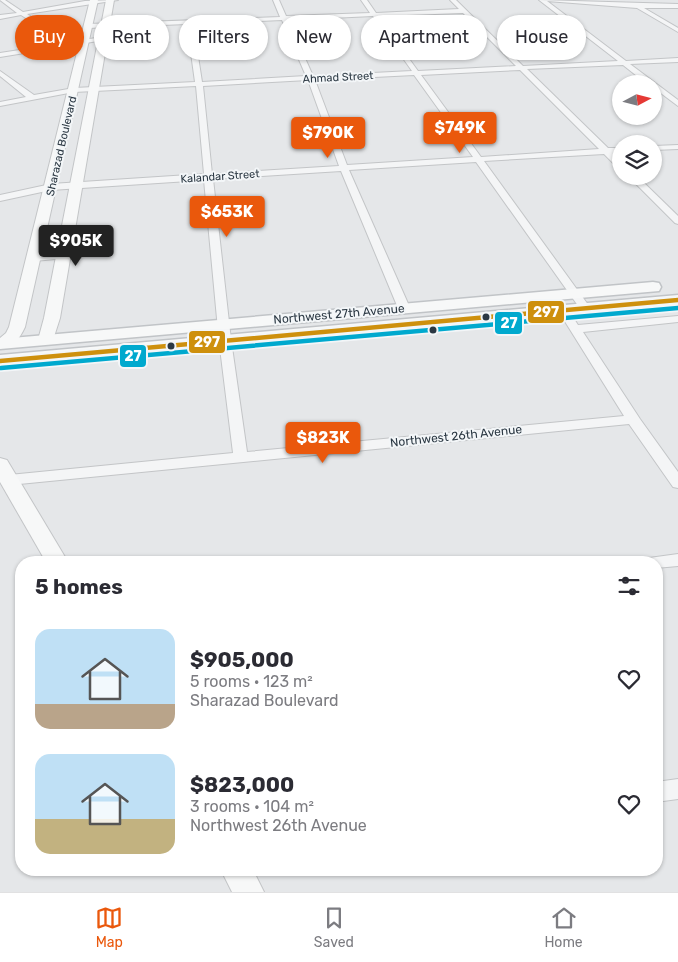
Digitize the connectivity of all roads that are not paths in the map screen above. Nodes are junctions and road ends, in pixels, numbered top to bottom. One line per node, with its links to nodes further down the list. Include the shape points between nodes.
1 (1, 0): 13 (street)
2 (110, 0): 3 (street); 9 (street); 16 (street, Sharazad Boulevard)
3 (115, 0)
4 (276, 0): 17 (street)
5 (364, 0): 14 (street)
6 (453, 0): 12 (street)
7 (542, 0): 32 (street)
8 (548, 0): 10 (street)
9 (93, 1): 13 (street); 20 (street, Sharazad Boulevard)
10 (638, 6): 11 (street); 22 (street)
11 (678, 6)
12 (463, 11): 14 (street); 33 (street)
13 (22, 13): 15 (street); 19 (street)
14 (375, 14): 18 (street); 35 (street)
15 (25, 15)
16 (107, 15)
17 (283, 15)
18 (351, 15)
19 (0, 17)
20 (88, 26): 21 (street); 24 (street, Sharazad Boulevard)
21 (94, 26)
22 (678, 30)
23 (94, 40): 24 (street)
24 (84, 41)
25 (15, 52): 26 (street)
26 (0, 54)
27 (80, 60): 40 (street, Sharazad Boulevard)
28 (99, 60): 39 (street, Sharazad Boulevard)
29 (196, 60): 38 (street)
30 (303, 60): 37 (street)
31 (678, 60): 32 (street, Ahmad Street)
32 (624, 63): 33 (street, Ahmad Street); 36 (street)
33 (522, 68): 35 (street, Ahmad Street); 49 (street)
34 (0, 73): 42 (street)
35 (416, 73): 37 (street, Ahmad Street); 52 (street)
36 (640, 75)
37 (311, 79): 38 (street, Ahmad Street); 53 (street)
38 (199, 84): 39 (street, Ahmad Street); 54 (street)
39 (94, 89): 40 (street, Ahmad Street); 45 (street, Sharazad Boulevard)
40 (74, 90): 42 (street, Ahmad Street); 46 (street, Sharazad Boulevard)
41 (662, 92): 44 (street)
42 (31, 97): 43 (street, Ahmad Street)
43 (0, 104)
44 (678, 104)
45 (88, 121): 46 (street); 56 (street, Sharazad Boulevard)
46 (66, 122): 57 (street, Sharazad Boulevard)
47 (678, 147): 48 (street)
48 (662, 148)
49 (606, 151): 50 (street, Kalandar Street); 51 (street); 52 (street, Kalandar Street)
50 (612, 151)
51 (612, 157)
52 (478, 160): 53 (street, Kalandar Street); 64 (street)
53 (344, 168): 54 (street, Kalandar Street); 66 (street)
54 (208, 177): 56 (street, Kalandar Street); 69 (street)
55 (641, 185): 59 (street)
56 (76, 186): 57 (street, Kalandar Street); 60 (street, Sharazad Boulevard)
57 (51, 187): 58 (street, Kalandar Street); 61 (street, Sharazad Boulevard)
58 (0, 198)
59 (678, 221)
60 (63, 256): 61 (street); 70 (street, Sharazad Boulevard)
61 (34, 258): 71 (street, Sharazad Boulevard, via 14,334)
62 (678, 285): 64 (main road, Northwest 27th Avenue)
63 (678, 300): 64 (main road, Northwest 27th Avenue)
64 (579, 301): 65 (main road, Northwest 27th Avenue)
65 (558, 303): 66 (main road, Northwest 27th Avenue); 68 (street); 69 (main road, Northwest 27th Avenue)
66 (404, 308): 69 (main road, Northwest 27th Avenue)
67 (678, 319): 68 (street)
68 (575, 329): 72 (street)
69 (224, 332): 70 (main road, Northwest 27th Avenue); 71 (main road, Northwest 27th Avenue); 73 (street)
70 (46, 340): 71 (main road, via 35,350)
71 (2, 352)
72 (633, 419): 73 (street, Northwest 26th Avenue); 75 (street)
73 (241, 458): 74 (street, Northwest 26th Avenue)
74 (4, 472): 76 (street)
75 (678, 483)
76 (53, 556)
77 (678, 560): 78 (street)
78 (663, 561)
79 (678, 789): 80 (street)
80 (663, 791)

